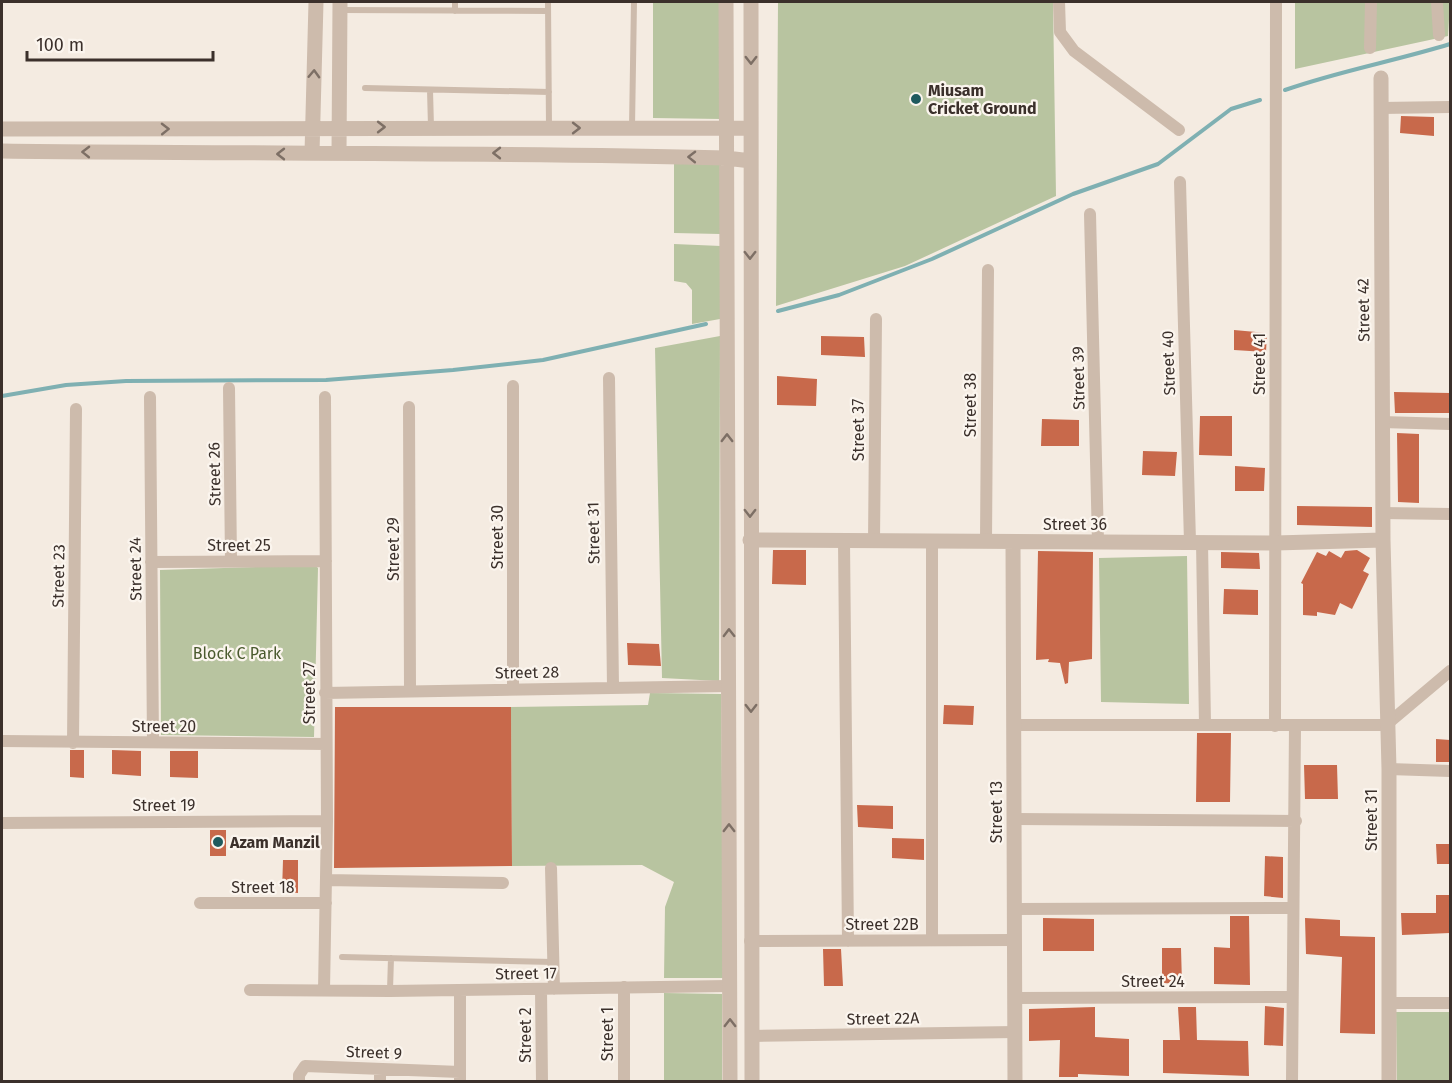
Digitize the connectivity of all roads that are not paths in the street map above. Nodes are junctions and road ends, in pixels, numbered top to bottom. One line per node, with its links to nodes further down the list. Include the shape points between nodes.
1 (316, 2): 25 (street, one-way to 1)
2 (376, 2): 13 (lane)
3 (455, 2): 14 (lane)
4 (548, 2): 15 (lane)
5 (634, 2): 29 (lane)
6 (726, 2): 24 (street)
7 (751, 2): 30 (street, one-way to 30)
8 (1059, 2): 32 (street, via 1060,32 1074,51)
9 (1276, 2): 62 (street, Street 41)
10 (1371, 2): 17 (street)
11 (1437, 2): 16 (street)
12 (341, 5): 13 (lane); 26 (street)
13 (376, 10): 14 (lane)
14 (455, 10): 15 (lane)
15 (548, 11): 21 (lane)
16 (1439, 35)
17 (1370, 48)
18 (1381, 78): 23 (street, Street 42)
19 (365, 88): 20 (lane)
20 (430, 90): 21 (lane); 27 (lane)
21 (549, 92): 28 (lane)
22 (1450, 107): 23 (street)
23 (1381, 108): 49 (street, Street 42)
24 (726, 127): 29 (street); 30 (street); 36 (street)
25 (313, 128): 26 (street); 31 (street, one-way to 25); 34 (street)
26 (339, 128): 27 (street, one-way to 27); 35 (street)
27 (431, 128): 28 (street)
28 (549, 128): 29 (street, one-way to 29)
29 (632, 128)
30 (751, 128): 37 (street)
31 (2, 129)
32 (1179, 130)
33 (2, 151): 34 (street, one-way to 33)
34 (312, 153): 35 (street)
35 (339, 153): 36 (street, one-way to 35)
36 (726, 158): 37 (street); 66 (street, one-way to 36)
37 (751, 161): 53 (street, one-way to 53)
38 (1180, 182): 61 (street, Street 40)
39 (1090, 214): 60 (street, Street 39)
40 (988, 270): 55 (street, Street 38)
41 (876, 319): 57 (street, Street 37)
42 (609, 378): 70 (street, Street 31)
43 (513, 386): 71 (street, Street 30)
44 (230, 388): 63 (street, Street 26)
45 (150, 397): 65 (street, Street 24)
46 (324, 397): 64 (street, Street 27)
47 (410, 407): 72 (street, Street 29)
48 (76, 409): 81 (street, Street 23)
49 (1382, 422): 50 (street); 51 (street, Street 42)
50 (1450, 424)
51 (1382, 513): 52 (street); 54 (street, Street 42)
52 (1450, 514)
53 (750, 540): 56 (street, Street 36); 67 (street)
54 (1383, 540): 62 (street, Street 36); 76 (street, Street 31)
55 (986, 541): 58 (street, Street 36); 59 (street, Street 36)
56 (844, 542): 57 (street, Street 36); 101 (street)
57 (874, 542): 58 (street, Street 36)
58 (932, 542): 98 (street)
59 (1013, 542): 60 (street, Street 36); 74 (street, Street 13)
60 (1098, 542): 61 (street, Street 36)
61 (1196, 542): 62 (street, Street 36); 75 (street, Street 40)
62 (1275, 543): 77 (street, Street 41)
63 (231, 561): 64 (street, Street 25); 65 (street, Street 25)
64 (326, 561): 73 (street, Street 27)
65 (151, 562): 80 (street, Street 24)
66 (729, 600): 67 (street); 69 (street, one-way to 66)
67 (750, 600): 90 (street, one-way to 90)
68 (1450, 671): 76 (street)
69 (729, 686): 70 (street, Street 28); 89 (street, one-way to 69)
70 (613, 687): 71 (street, Street 28)
71 (513, 689): 72 (street, Street 28)
72 (410, 690): 73 (street, Street 28)
73 (325, 693): 82 (street, Street 27)
74 (1013, 725): 75 (street); 85 (street, Street 13)
75 (1205, 725): 77 (street)
76 (1386, 725): 78 (street); 83 (street, Street 31)
77 (1275, 726): 78 (street)
78 (1295, 726): 87 (street)
79 (2, 741): 81 (street, Street 20)
80 (153, 742): 81 (street, Street 20); 82 (street, Street 20)
81 (73, 743)
82 (326, 744): 86 (street, Street 27)
83 (1389, 770): 84 (street); 115 (street, Street 31)
84 (1450, 771)
85 (1014, 819): 87 (street); 97 (street, Street 13)
86 (327, 821): 88 (street, Street 19); 92 (street, Street 27)
87 (1296, 821): 96 (street)
88 (2, 823)
89 (729, 860): 90 (street); 105 (street)
90 (751, 862): 100 (street)
91 (551, 868): 104 (street)
92 (326, 880): 93 (street); 95 (street, Street 27)
93 (503, 884)
94 (200, 903): 95 (street, Street 18)
95 (326, 903): 110 (street, Street 27)
96 (1292, 908): 97 (street); 113 (street)
97 (1014, 909): 99 (street, Street 13)
98 (932, 940): 99 (street, Street 22B); 101 (street, Street 22B)
99 (1015, 940): 114 (street, Street 13)
100 (750, 941): 101 (street, Street 22B); 118 (street)
101 (848, 941)
102 (342, 957): 103 (lane)
103 (392, 958): 104 (lane); 112 (lane)
104 (553, 962): 108 (street)
105 (728, 986): 106 (street, Street 17); 124 (street, one-way to 105)
106 (624, 987): 108 (street, Street 17); 123 (street, Street 1)
107 (541, 989): 108 (street, Street 17); 111 (street, Street 17); 122 (street, Street 2)
108 (554, 989)
109 (250, 990): 110 (street, Street 17)
110 (324, 990): 112 (street, Street 17)
111 (460, 990): 112 (street, Street 17); 120 (street)
112 (390, 991)
113 (1292, 997): 114 (street, Street 24); 127 (street)
114 (1015, 998): 117 (street, Street 13)
115 (1389, 1003): 116 (street); 128 (street, Street 31)
116 (1450, 1003)
117 (1015, 1032): 118 (street, Street 22A); 126 (street, Street 13)
118 (751, 1036): 125 (street)
119 (380, 1075): 120 (street, Street 9); 121 (street, Street 9, via 305,1066)
120 (460, 1077)
121 (296, 1079)
122 (542, 1082)
123 (624, 1082)
124 (730, 1082)
125 (752, 1082)
126 (1015, 1082)
127 (1292, 1082)
128 (1389, 1082)

